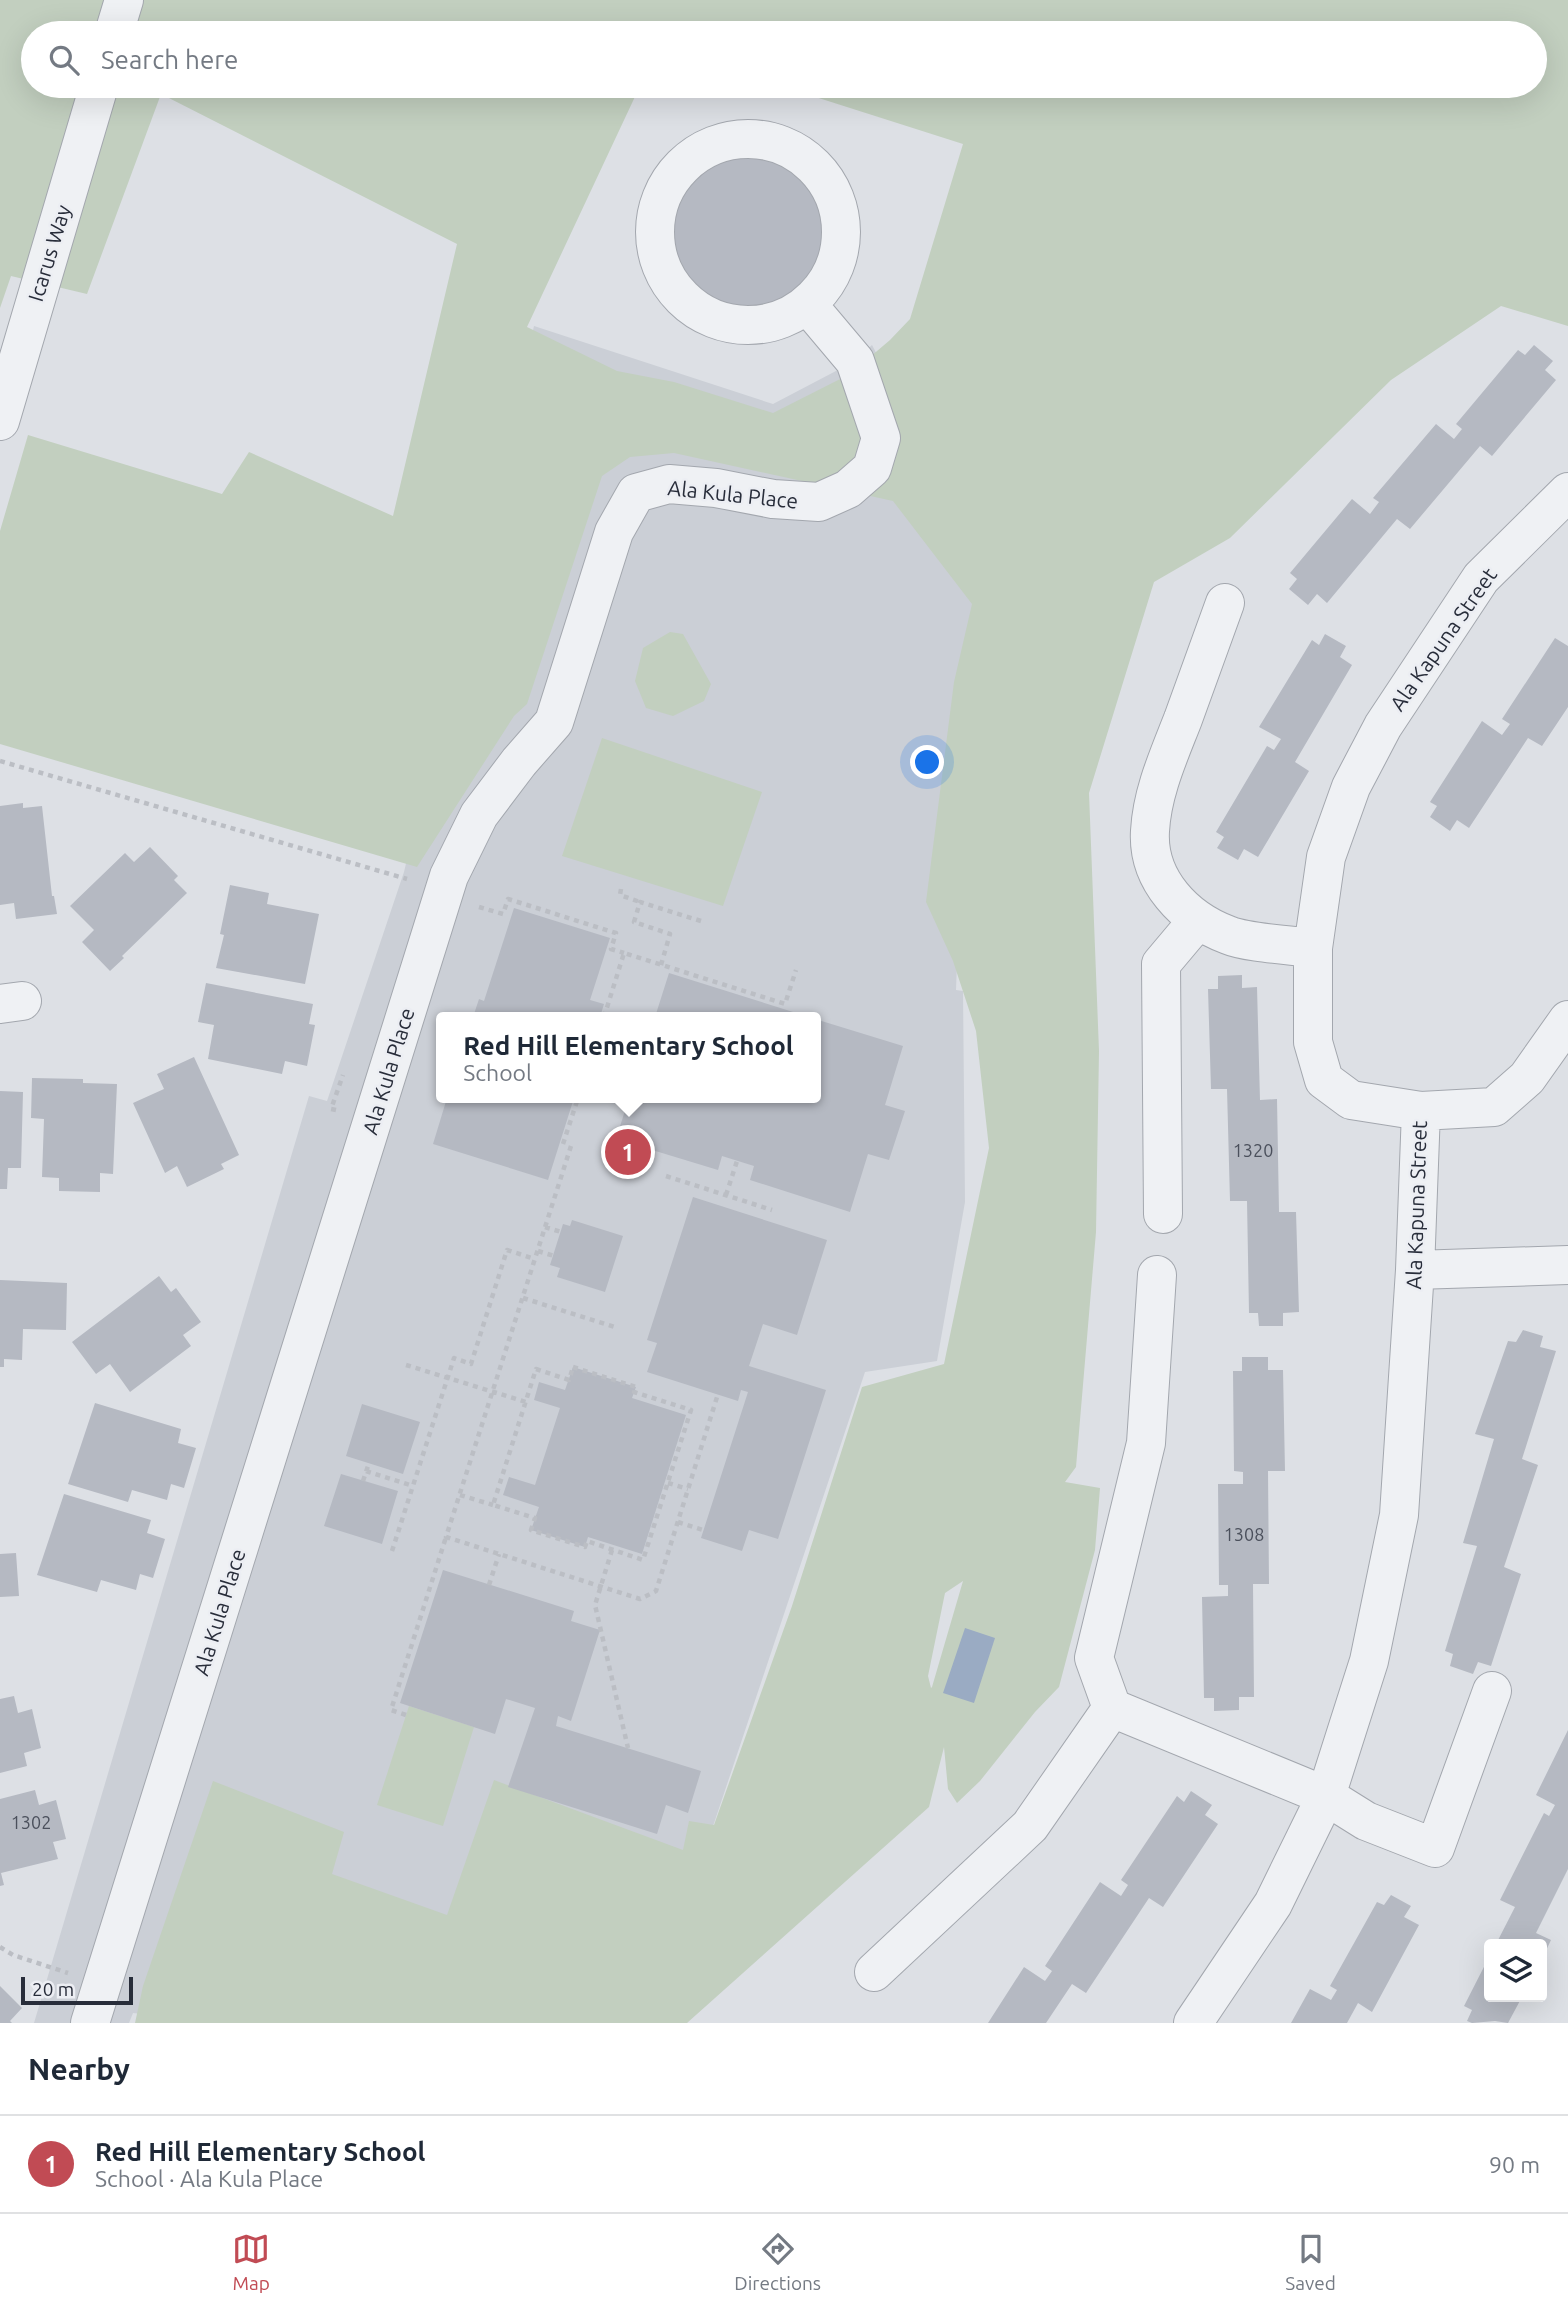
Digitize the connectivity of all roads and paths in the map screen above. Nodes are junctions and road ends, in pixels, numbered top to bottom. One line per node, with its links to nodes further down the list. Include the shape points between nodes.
1 (124, 0): 2 (street)
2 (118, 21)
3 (95, 98): 5 (street, Icarus Way)
4 (807, 304): 4 (street, via 823,288 841,246 841,223 827,181 794,150 773,142 728,141 688,160 667,187 655,219 654,241 669,284 683,301 722,323 745,326 789,317); 9 (street, Ala Kula Place, via 855,361 881,438 872,468 848,489 819,502 669,484 635,493 614,532 554,722 479,815 449,876)
5 (0, 421)
6 (1568, 492): 14 (street, Ala Kapuna Street, via 1481,578 1383,726 1351,787 1326,856)
7 (1225, 603): 12 (street, via 1159,783 1150,834 1164,887)
8 (0, 761): 9 (path)
9 (428, 888): 15 (path, via 503,914 508,899 616,933 611,949); 70 (street, Ala Kula Place)
10 (621, 889): 11 (path, via 620,895)
11 (640, 902): 13 (path); 16 (path, via 634,922 670,934)
12 (1198, 920): 14 (street, via 1230,936); 30 (street, via 1161,964)
13 (701, 921)
14 (1312, 948): 23 (street, Ala Kapuna Street, via 1313,1042 1324,1080 1351,1101)
15 (624, 953): 16 (path); 18 (path)
16 (661, 965): 17 (path, via 785,1004)
17 (796, 970)
18 (606, 1012)
19 (1568, 1020): 23 (street, via 1527,1078 1494,1107)
20 (345, 1071): 22 (path)
21 (576, 1103): 24 (path)
22 (331, 1109)
23 (1421, 1111): 37 (street, Ala Kapuna Street)
24 (563, 1144)
25 (571, 1146): 31 (path)
26 (737, 1161): 28 (path)
27 (666, 1176): 28 (path)
28 (726, 1195): 29 (path)
29 (772, 1210)
30 (1163, 1214)
31 (545, 1227): 32 (path); 33 (path)
32 (561, 1232)
33 (538, 1251): 34 (path); 35 (path)
34 (554, 1256)
35 (535, 1259): 39 (path); 42 (path, via 507,1250 471,1364 454,1358)
36 (1568, 1265): 37 (street)
37 (1415, 1270): 66 (street, Ala Kapuna Street, via 1399,1515 1369,1661)
38 (1157, 1275): 63 (street, via 1146,1443 1094,1658)
39 (523, 1298): 40 (path); 43 (path)
40 (618, 1328)
41 (406, 1365): 42 (path)
42 (447, 1378): 43 (path); 50 (path)
43 (492, 1392): 45 (path); 52 (path)
44 (718, 1394): 51 (path)
45 (526, 1402): 49 (path, via 536,1370 569,1380 573,1367 691,1410); 53 (path)
46 (369, 1463): 47 (path)
47 (366, 1471): 48 (path); 50 (path)
48 (363, 1480)
49 (668, 1483): 51 (path); 57 (path, via 643,1559)
50 (413, 1486): 58 (path)
51 (688, 1489): 54 (path)
52 (460, 1495): 53 (path); 56 (path)
53 (493, 1504): 57 (path, via 535,1518 531,1530 585,1547 587,1541)
54 (678, 1522): 55 (path); 61 (path, via 656,1591 640,1598)
55 (703, 1530)
56 (446, 1537): 59 (path); 64 (path, via 391,1710)
57 (612, 1550): 61 (path)
58 (392, 1551)
59 (499, 1554): 60 (path); 61 (path)
60 (489, 1585)
61 (601, 1587): 65 (path, via 595,1605)
62 (1492, 1692): 66 (street, via 1435,1848 1366,1821)
63 (1112, 1708): 66 (street); 68 (street, via 1030,1826)
64 (406, 1715)
65 (628, 1748)
66 (1326, 1796): 71 (street, Ala Kapuna Street, via 1273,1904)
67 (0, 1947): 69 (path)
68 (874, 1972)
69 (72, 1974)
70 (90, 2023)
71 (1193, 2023)

